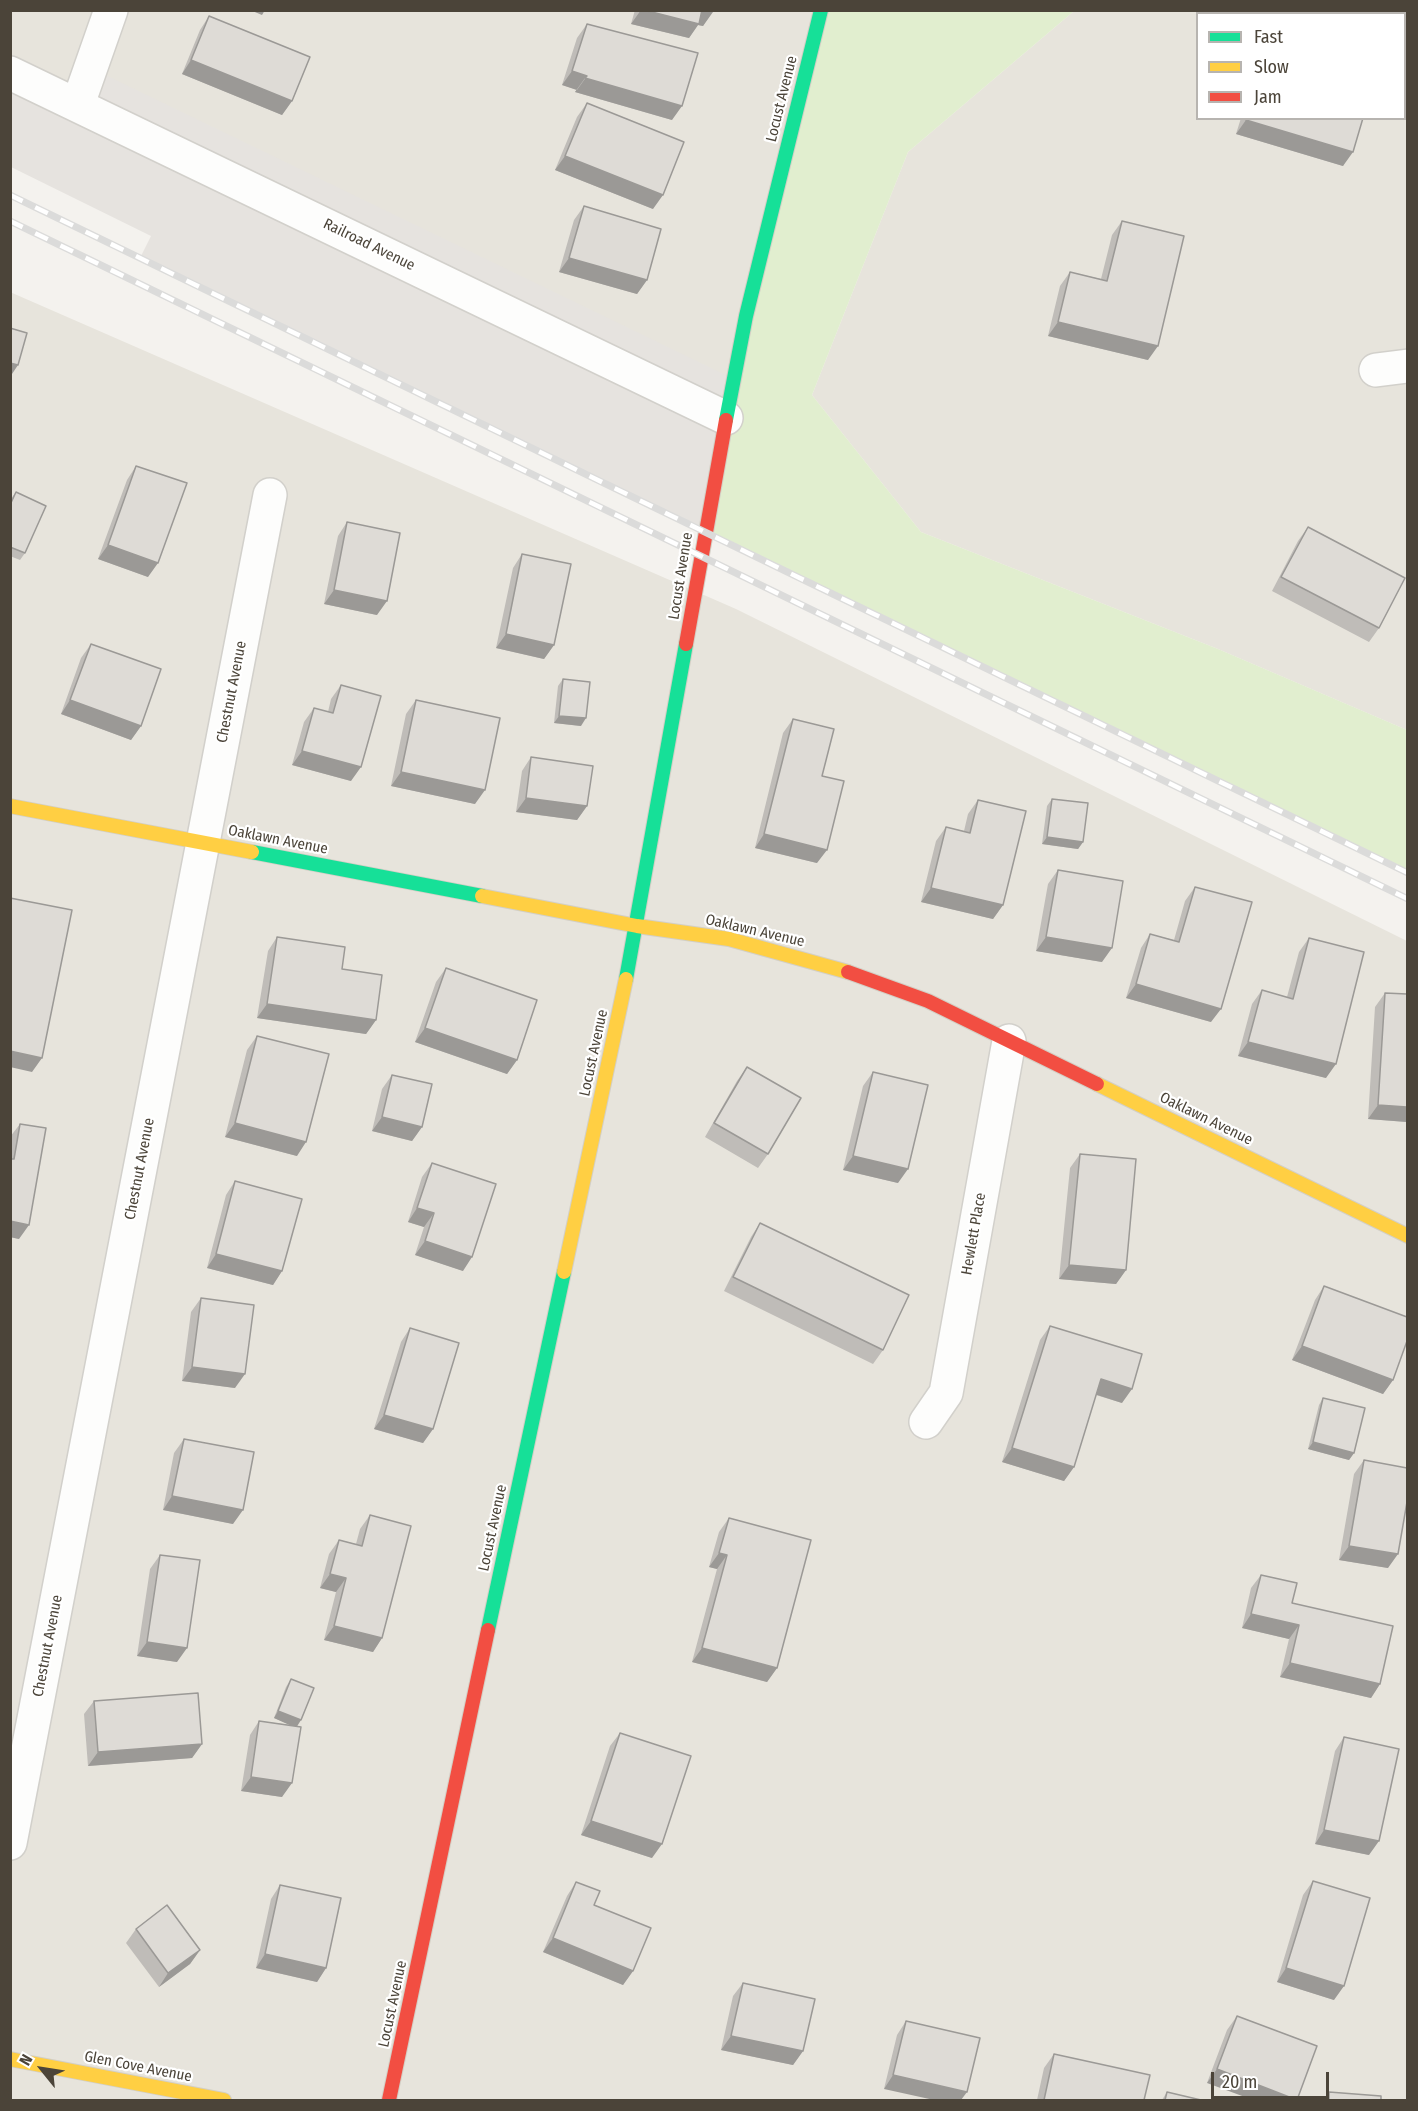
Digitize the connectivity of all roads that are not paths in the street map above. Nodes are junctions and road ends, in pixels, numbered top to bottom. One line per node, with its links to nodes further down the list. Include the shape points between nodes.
1 (111, 10): 4 (street)
2 (821, 10): 5 (street, Locust Avenue, via 746,316)
3 (10, 73): 4 (street, Railroad Avenue)
4 (78, 104): 5 (street, Railroad Avenue)
5 (726, 418): 9 (street, Locust Avenue)
6 (270, 495): 8 (street, Chestnut Avenue)
7 (10, 806): 8 (street, Oaklawn Avenue)
8 (202, 842): 9 (street, Oaklawn Avenue); 13 (street, Chestnut Avenue)
9 (637, 926): 10 (street, Oaklawn Avenue, via 729,939 859,975 928,1001); 16 (street, Locust Avenue)
10 (1009, 1041): 11 (street, Oaklawn Avenue); 12 (street, Hewlett Place, via 946,1393)
11 (1407, 1236)
12 (926, 1422)
13 (10, 1843)
14 (10, 2059): 15 (street, Glen Cove Avenue)
15 (224, 2100)
16 (389, 2100)

